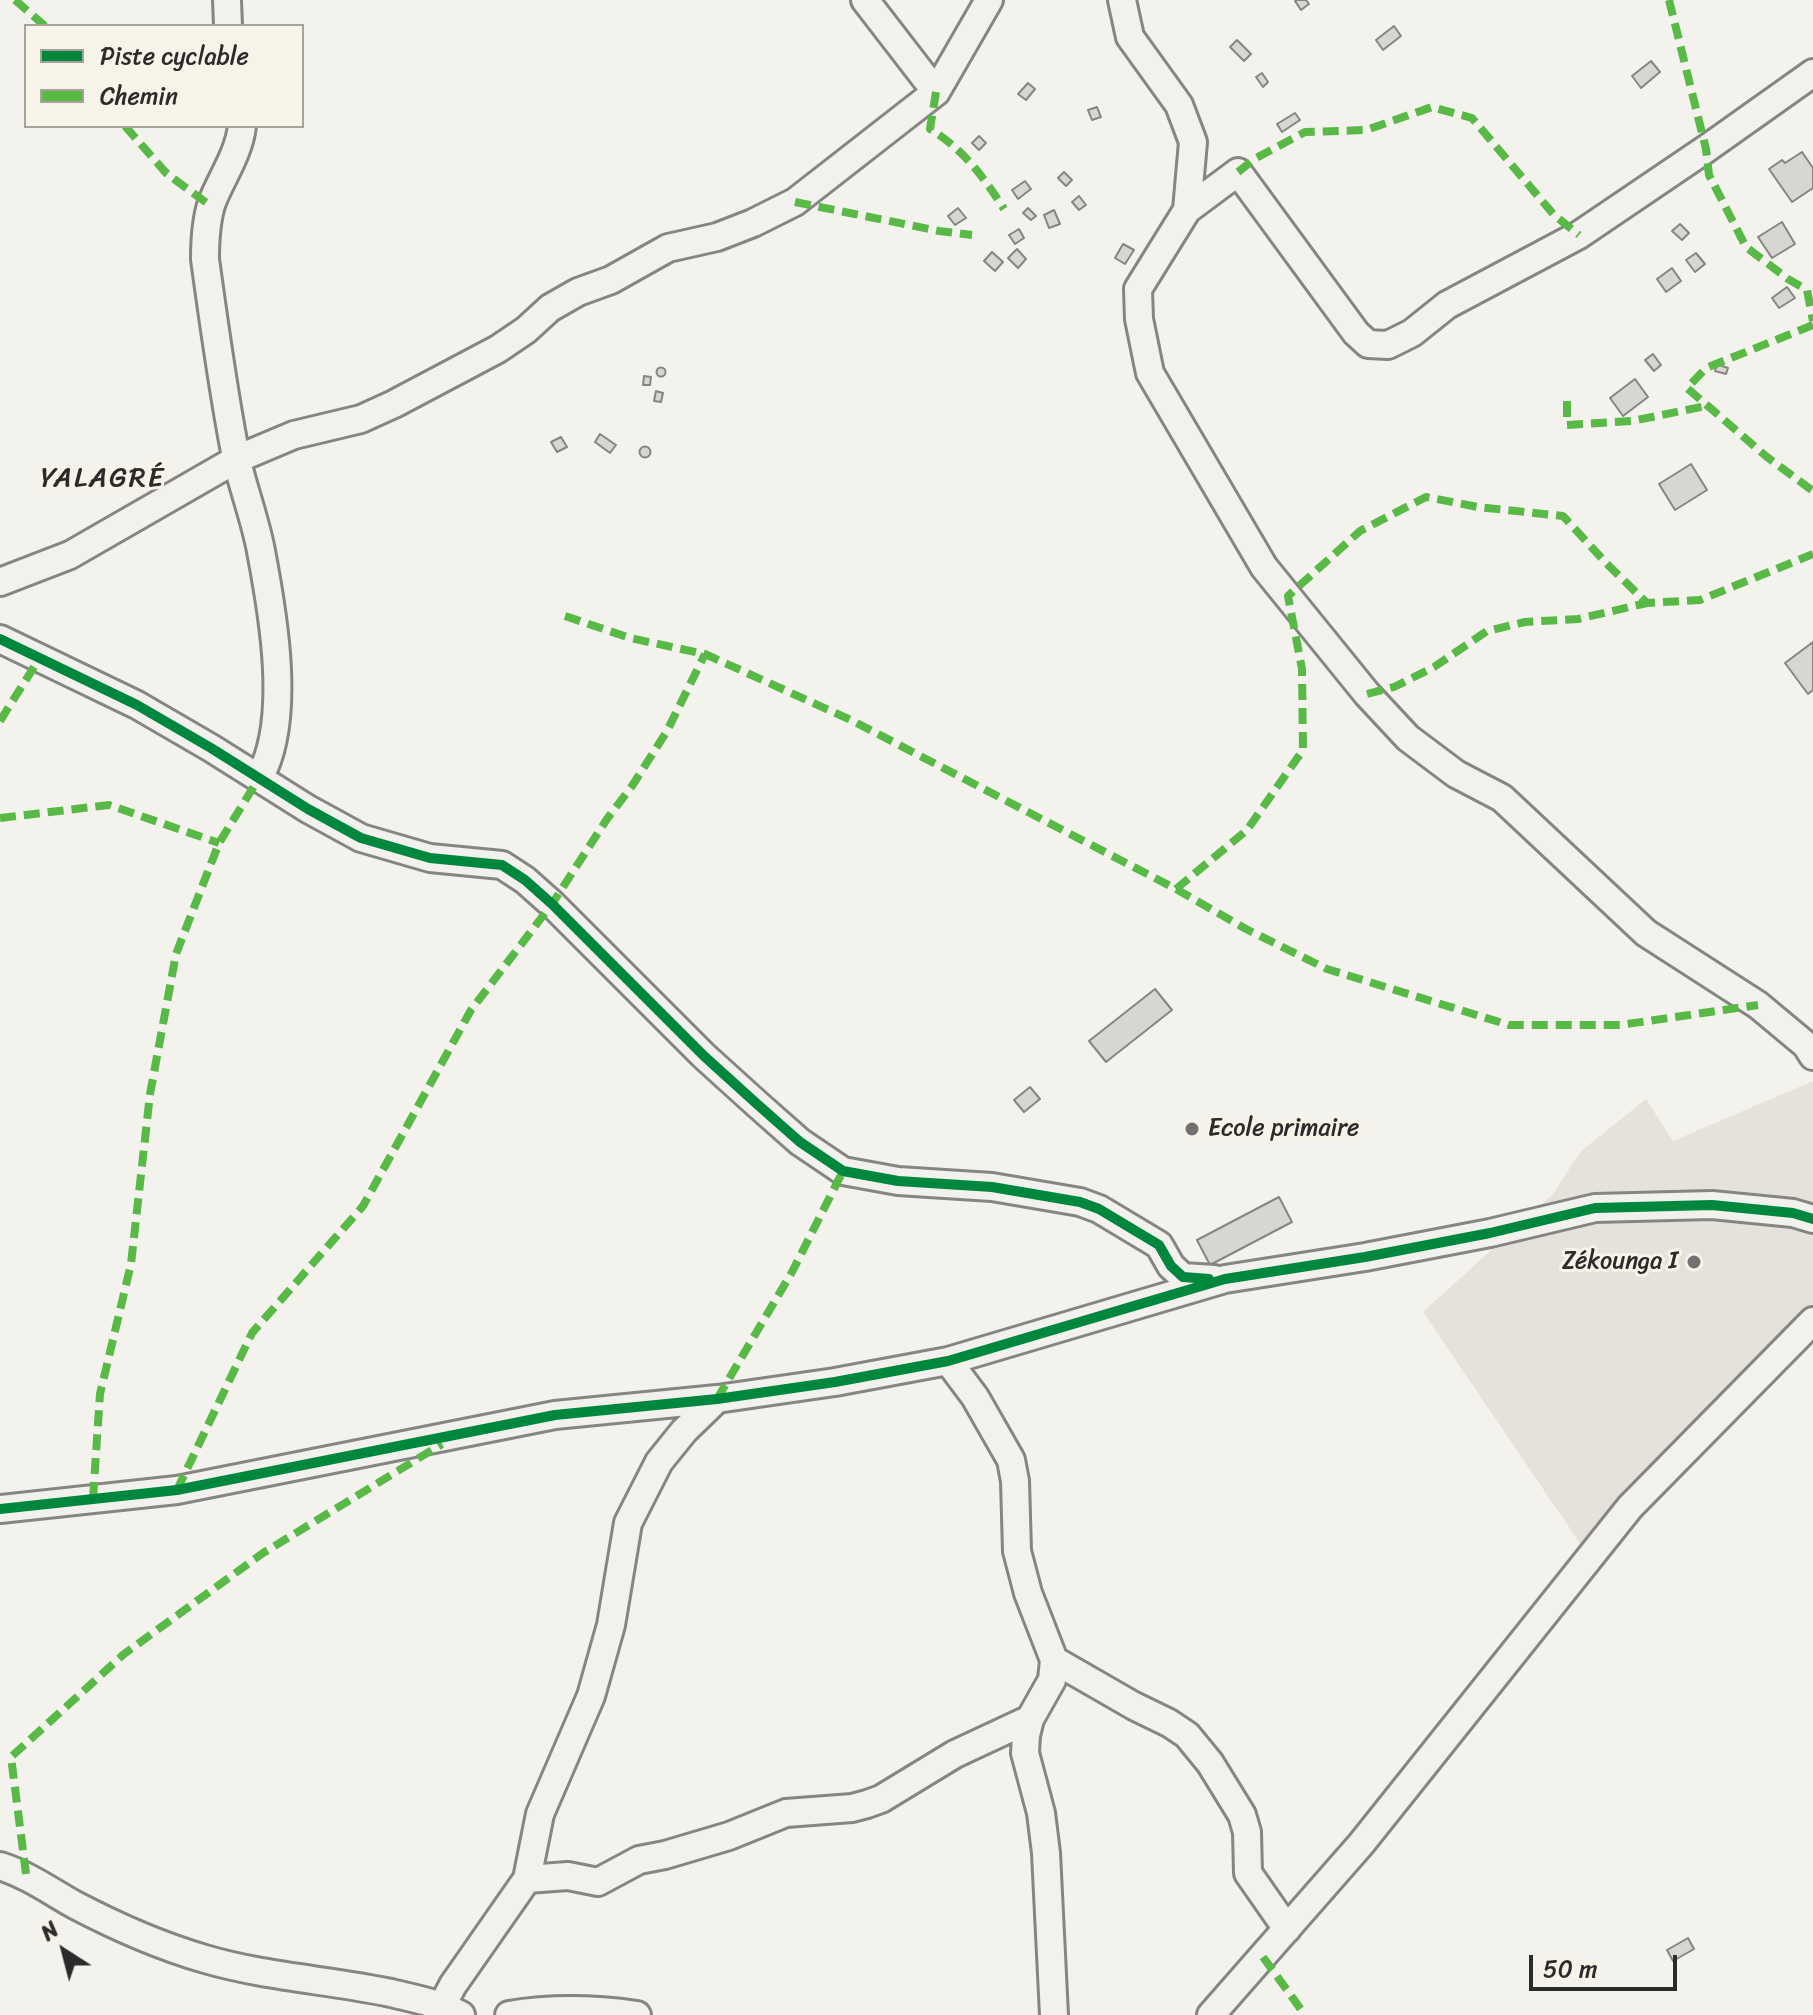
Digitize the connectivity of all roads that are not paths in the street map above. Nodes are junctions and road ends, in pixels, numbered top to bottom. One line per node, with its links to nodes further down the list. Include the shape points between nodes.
1 (227, 0): 5 (street)
2 (865, 0): 7 (street)
3 (989, 0): 7 (street)
4 (1122, 0): 9 (street, via 1130,37 1179,105 1193,142)
5 (228, 24)
6 (1813, 73): 9 (street, via 1579,235 1447,305 1388,345 1368,344 1356,333 1238,172)
7 (936, 92): 10 (street, via 795,202 717,237 668,248 578,292 498,349 394,404)
8 (242, 128): 10 (street, via 205,235)
9 (1187, 210): 14 (street, via 1138,289 1150,373 1264,567 1408,738 1456,774 1502,798 1646,933 1758,1005)
10 (237, 459): 11 (street, via 70,555); 13 (street, via 261,550 277,669 276,724)
11 (0, 582)
12 (0, 639): 13 (street, via 137,705)
13 (259, 778): 16 (street, via 361,838 430,858 502,865 525,880 704,1056 800,1142 843,1171 1080,1202 1159,1245 1183,1277)
14 (1813, 1056)
15 (1813, 1219): 16 (street, via 1712,1205 1595,1208 1381,1254)
16 (1225, 1279): 18 (street)
17 (1813, 1321): 25 (street, via 1630,1507)
18 (948, 1361): 19 (street); 21 (street, via 1011,1460 1017,1551)
19 (717, 1399): 20 (street, via 555,1415 177,1490); 24 (street, via 659,1462 628,1523 599,1668 540,1814)
20 (0, 1509)
21 (1054, 1660): 22 (street, via 1052,1680); 25 (street, via 1187,1735 1242,1815 1248,1873)
22 (1030, 1719): 24 (street, via 867,1804 786,1813 706,1843 639,1860 598,1882 568,1876); 29 (street, via 1025,1753 1044,1840)
23 (0, 1866): 26 (street, via 26,1874 125,1930 206,1960 364,1987)
24 (527, 1879): 26 (street, via 463,1971)
25 (1287, 1929): 30 (street)
26 (447, 2012)
27 (509, 2015): 28 (street)
28 (637, 2015)
29 (1054, 2015)
30 (1211, 2015)

